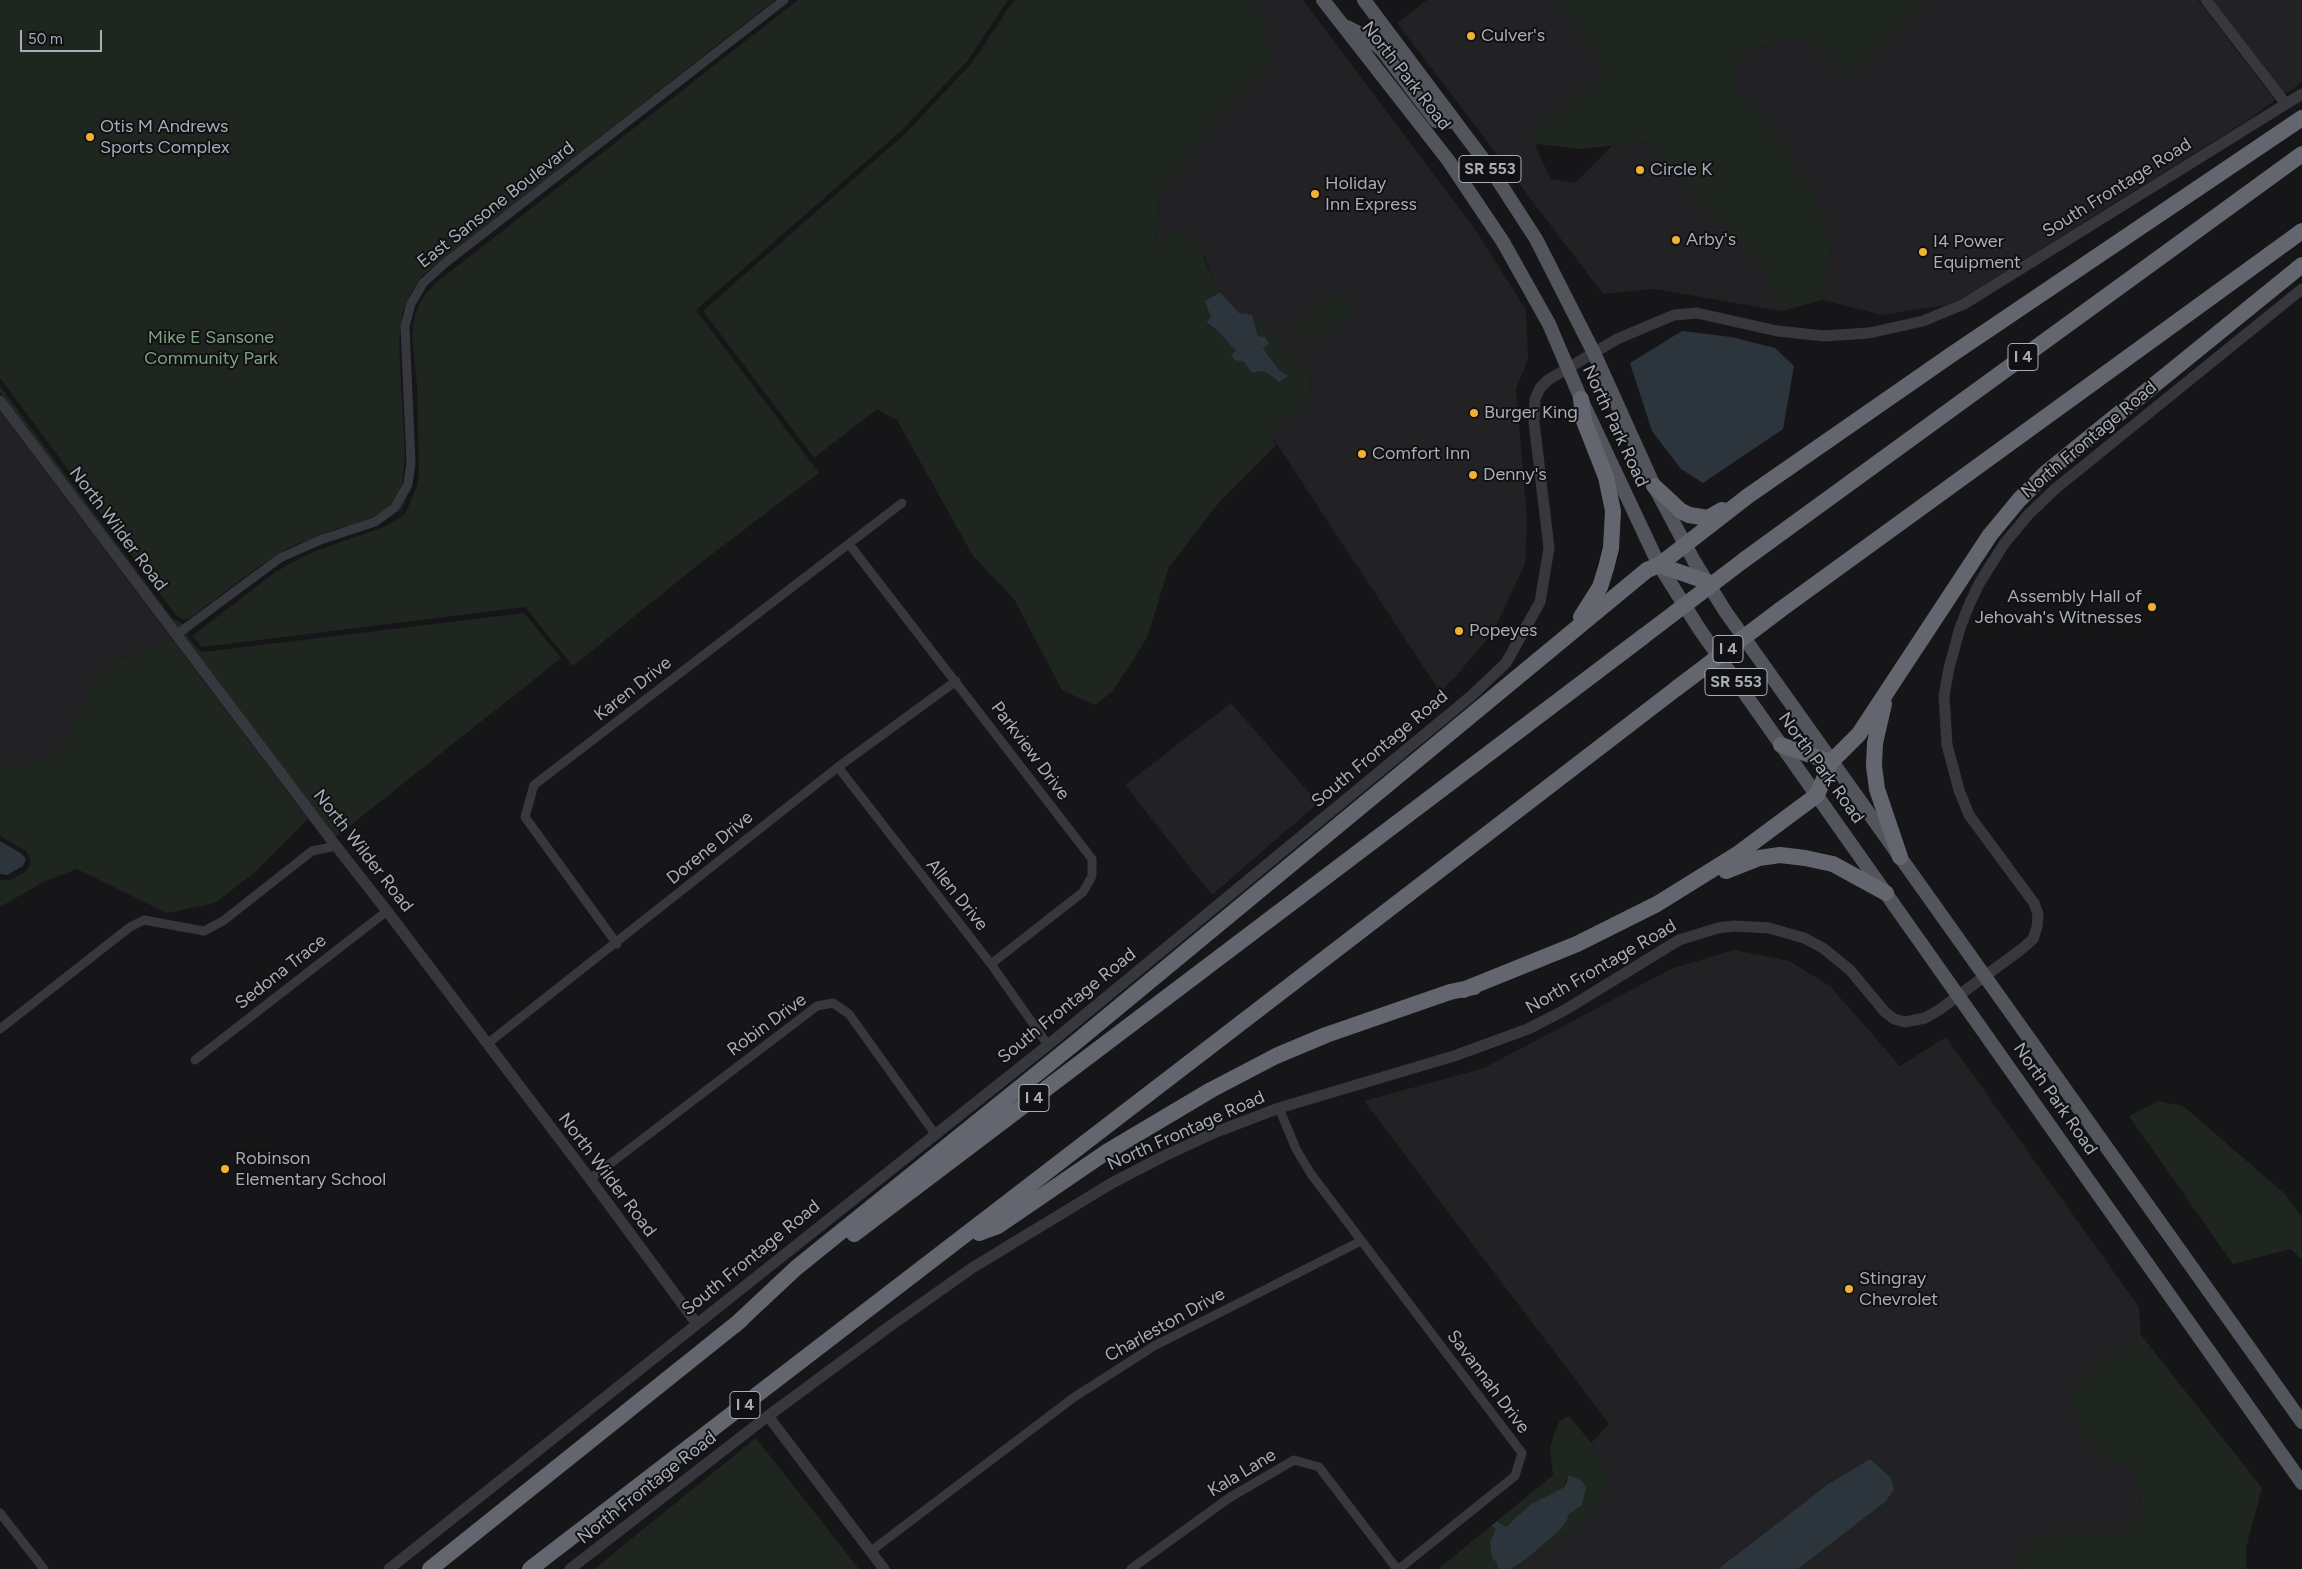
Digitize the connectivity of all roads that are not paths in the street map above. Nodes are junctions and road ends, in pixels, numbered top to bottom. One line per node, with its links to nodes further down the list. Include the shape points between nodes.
1 (784, 0): 26 (street, East Sansone Boulevard, via 423,283 411,304 405,326 411,463 408,484 395,507 375,522 280,558)
2 (1323, 0): 5 (main road, North Park Road / SR 553)
3 (1364, 0): 9 (main road, North Park Road / SR 553)
4 (2206, 0): 7 (street)
5 (1344, 26): 9 (main road, via 1367,36 1382,50 1436,121); 15 (main road, North Park Road / SR 553, via 1475,197 1532,292)
6 (2302, 94): 7 (street, South Frontage Road)
7 (2286, 104): 14 (street, South Frontage Road, via 1975,297 1923,321 1869,333 1824,336 1777,331 1697,313 1674,315 1617,339)
8 (2302, 118): 19 (highway, via 2126,235)
9 (1455, 122): 14 (main road, North Park Road / SR 553, via 1536,239)
10 (2302, 154): 52 (highway, I 4, bridge, via 1744,560)
11 (2302, 231): 49 (highway, I 4, bridge, via 1780,610)
12 (2302, 265): 28 (highway, via 2055,466 2019,500 1990,535)
13 (2302, 289): 39 (street, North Frontage Road, via 2055,489 2004,544 1969,605 1953,649 1944,696 1951,767 1969,815 2038,914 2033,939)
14 (1594, 353): 15 (street, South Frontage Road); 18 (main road, North Park Road / SR 553)
15 (1568, 368): 16 (main road, North Park Road / SR 553); 44 (street, South Frontage Road, via 1548,380 1535,399 1534,422 1549,548 1540,602 1506,663 1470,697)
16 (1581, 399): 23 (main road, North Park Road / SR 553); 25 (highway, via 1584,421 1606,477 1613,511 1612,534 1600,587)
17 (0, 401): 26 (street, North Wilder Road)
18 (1654, 486): 19 (highway, via 1681,511 1698,517 1708,518); 22 (main road, North Park Road / SR 553)
19 (1748, 496): 22 (highway)
20 (902, 503): 21 (street, Karen Drive)
21 (849, 544): 27 (street, Parkview Drive); 37 (street, Karen Drive, via 534,785 525,817)
22 (1685, 544): 23 (highway); 24 (main road, North Park Road / SR 553)
23 (1659, 565): 24 (highway); 25 (highway, via 1647,570); 29 (main road, North Park Road / SR 553, via 1700,630)
24 (1708, 582): 30 (main road, North Park Road / SR 553)
25 (1569, 633): 52 (highway, via 1075,1043 796,1268)
26 (176, 635): 33 (street, North Wilder Road)
27 (956, 681): 31 (street, Dorene Drive); 38 (street, Parkview Drive, via 1092,859 1092,876 1083,892)
28 (1889, 689): 30 (highway, via 1859,734); 34 (highway, via 1879,719 1874,766 1879,797)
29 (1782, 745): 30 (highway); 32 (main road, North Park Road / SR 553)
30 (1831, 762): 32 (highway); 34 (main road, North Park Road / SR 553)
31 (838, 768): 37 (street, Dorene Drive); 38 (street, Allen Drive)
32 (1817, 795): 35 (main road, North Park Road / SR 553); 40 (highway, via 1739,853 1657,904 1577,944)
33 (336, 846): 36 (street, North Wilder Road); 42 (street, via 312,851 223,921 204,931 144,920 130,927)
34 (1900, 857): 39 (main road, North Park Road / SR 553)
35 (1886, 893): 40 (highway, via 1833,864 1805,858 1759,858 1731,868 1652,914 1581,949 1496,983); 41 (main road, North Park Road / SR 553)
36 (387, 911): 43 (street, North Wilder Road); 45 (street, Sedona Trace)
37 (617, 944): 43 (street, Dorene Drive)
38 (991, 964): 44 (street, Allen Drive)
39 (1985, 976): 41 (street, North Frontage Road); 54 (main road, North Park Road)
40 (1463, 990): 49 (highway, via 1276,1056 1211,1090 1122,1144 998,1226)
41 (1959, 995): 46 (street, North Frontage Road, via 1925,1018 1905,1022 1894,1019 1850,970 1823,948 1769,928 1718,928 1678,940 1565,1010 1528,1029 1454,1056); 55 (main road, North Park Road)
42 (0, 1029)
43 (487, 1044): 48 (street, North Wilder Road)
44 (1048, 1045): 47 (street, South Frontage Road)
45 (195, 1060)
46 (1279, 1108): 50 (street, via 1296,1150); 53 (street, North Frontage Road, via 1162,1156 1055,1216 972,1268)
47 (935, 1134): 48 (street, Robin Drive, via 849,1014 834,1003 817,1006); 51 (street, South Frontage Road)
48 (590, 1179): 51 (street, North Wilder Road)
49 (960, 1241): 61 (highway, I 4)
50 (1361, 1241): 57 (street, Charleston Drive, via 1154,1346 1073,1398); 65 (street, Savannah Drive, via 1522,1453 1515,1476)
51 (697, 1324): 59 (street, South Frontage Road)
52 (734, 1326): 60 (highway, I 4)
53 (768, 1416): 57 (street); 62 (street, North Frontage Road)
54 (2302, 1422)
55 (2302, 1483)
56 (0, 1512): 58 (street)
57 (871, 1551): 63 (street)
58 (44, 1569)
59 (389, 1569)
60 (430, 1569)
61 (530, 1569)
62 (570, 1569)
63 (884, 1569)
64 (1131, 1569): 65 (street, Kala Lane, via 1229,1498 1294,1460 1319,1467)
65 (1398, 1569)

